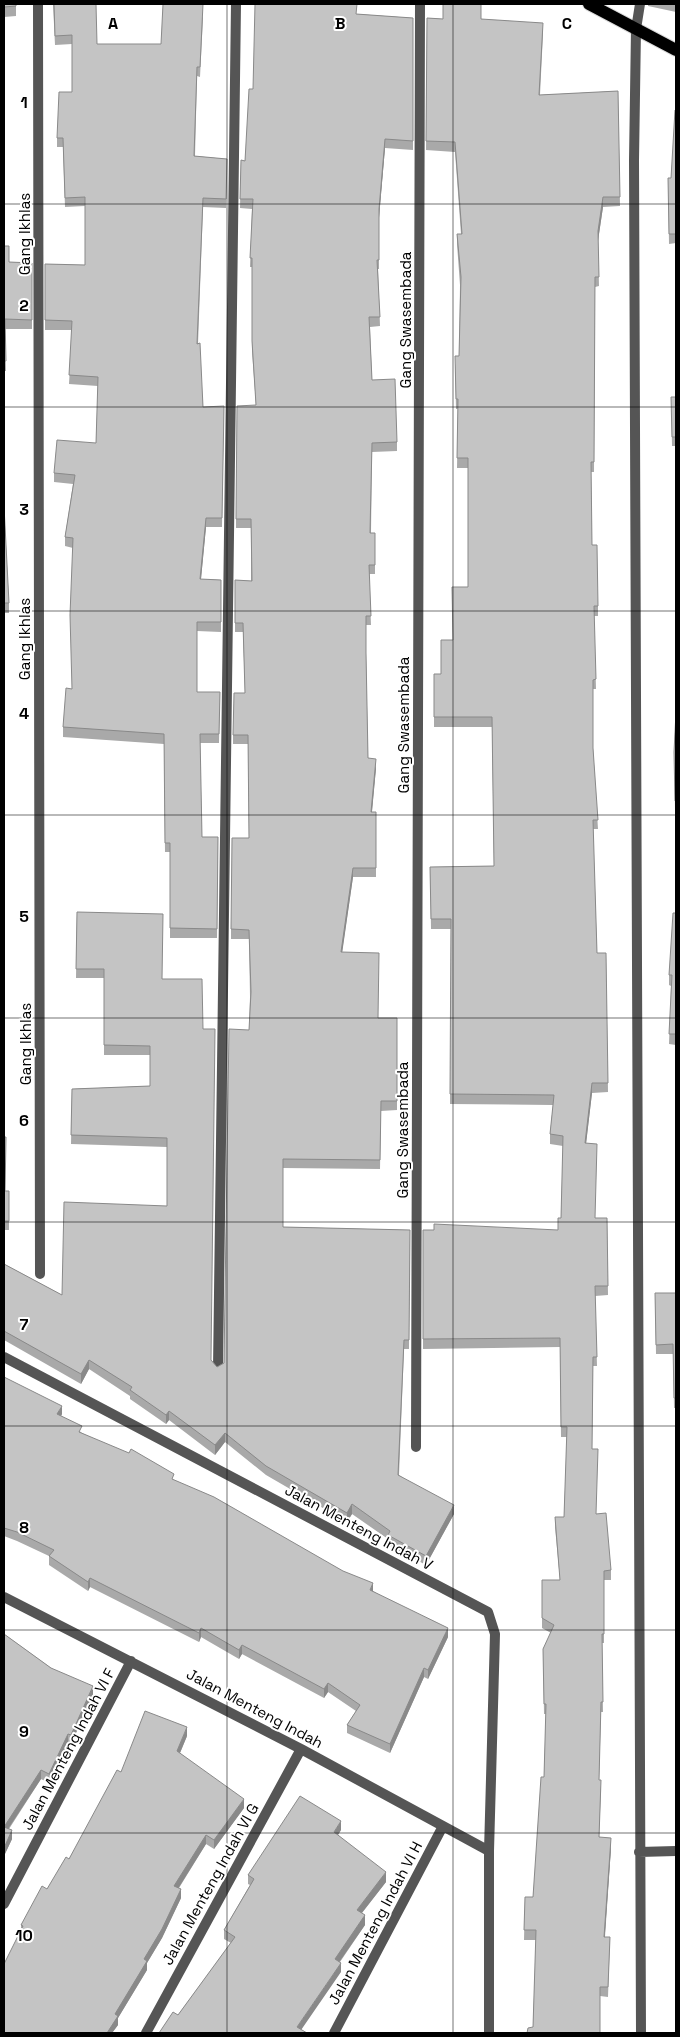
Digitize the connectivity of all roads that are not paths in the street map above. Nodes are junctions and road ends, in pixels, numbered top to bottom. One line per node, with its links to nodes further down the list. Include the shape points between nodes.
1 (38, 4): 8 (street, Gang Ikhlas)
2 (236, 4): 10 (street)
3 (420, 4): 11 (street, Gang Swasembada)
4 (589, 4): 6 (main road)
5 (640, 4): 6 (street)
6 (636, 29): 7 (main road); 18 (street)
7 (676, 50)
8 (40, 1274)
9 (4, 1357): 17 (street, Jalan Menteng Indah V, via 488,1612 495,1634)
10 (218, 1369)
11 (416, 1447)
12 (4, 1596): 13 (street, Jalan Menteng Indah)
13 (131, 1661): 14 (street, Jalan Menteng Indah); 19 (street, Jalan Menteng Indah VI F)
14 (301, 1749): 15 (street, Jalan Menteng Indah); 20 (street, Jalan Menteng Indah VI G)
15 (443, 1826): 17 (street, Jalan Menteng Indah); 21 (street, Jalan Menteng Indah VI H)
16 (676, 1850): 18 (street)
17 (489, 1851): 22 (street, Jalan Menteng Indah V)
18 (639, 1852): 23 (street)
19 (4, 1904)
20 (146, 2033)
21 (334, 2033)
22 (489, 2033)
23 (641, 2033)

